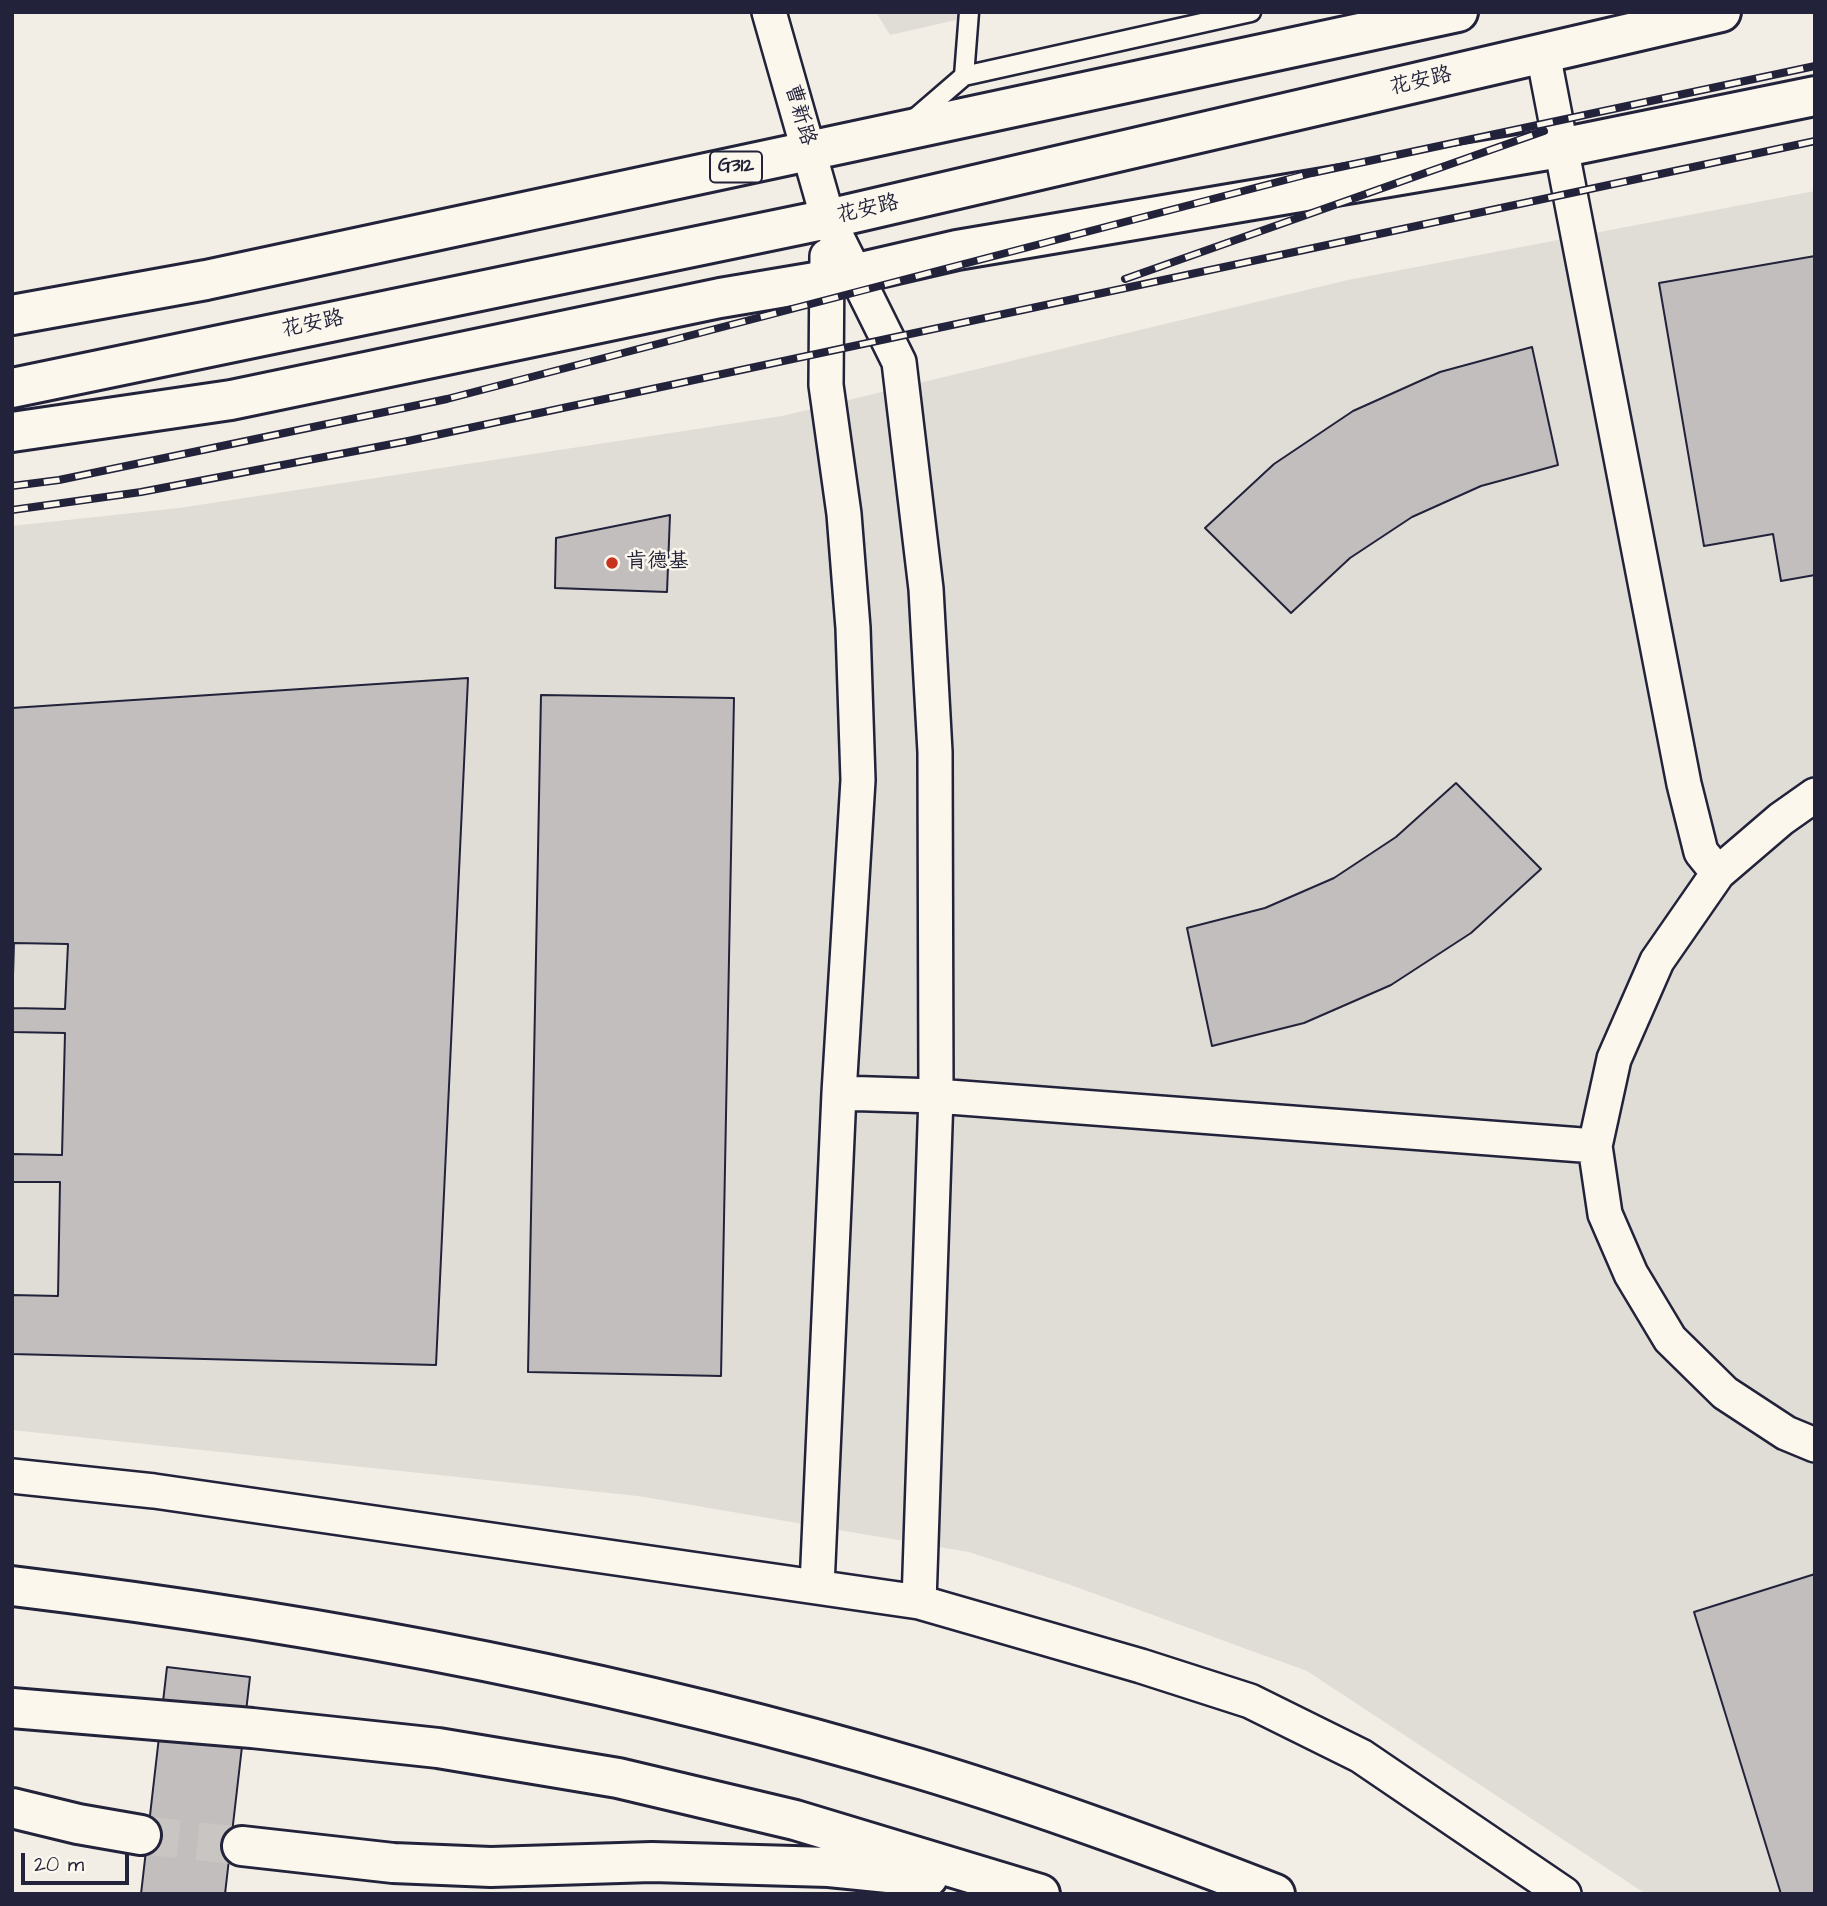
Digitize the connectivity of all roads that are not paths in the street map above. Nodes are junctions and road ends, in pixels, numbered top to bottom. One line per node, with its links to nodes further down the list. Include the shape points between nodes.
1 (769, 12): 12 (street, 曹新路)
2 (969, 12): 8 (lane)
3 (1251, 12): 6 (lane)
4 (1458, 12): 10 (highway, G312)
5 (1721, 12): 13 (highway, 花安路)
6 (1182, 20): 8 (lane)
7 (1545, 64): 11 (street)
8 (964, 76): 10 (lane)
9 (1815, 96): 11 (highway)
10 (898, 132): 12 (highway, G312)
11 (1560, 148): 14 (highway, via 957,250); 19 (street, via 1684,784 1701,852)
12 (809, 151): 13 (street, 曹新路); 15 (highway, G312, via 206,280)
13 (828, 219): 14 (street, 曹新路); 16 (highway, 花安路)
14 (841, 277): 17 (highway, via 231,400); 20 (street, 曹新路, via 826,385 845,526 858,780); 21 (street, via 899,362 926,589 934,752)
15 (12, 315)
16 (12, 388)
17 (12, 432)
18 (1815, 795): 19 (street)
19 (1718, 873): 22 (street, via 1657,961 1615,1059)
20 (839, 1093): 21 (street); 25 (street, 曹新路)
21 (936, 1096): 22 (street); 27 (street)
22 (1595, 1146): 23 (street, via 1605,1214 1631,1274 1670,1339 1725,1393 1786,1433)
23 (1815, 1445)
24 (12, 1476): 25 (street, via 154,1491)
25 (817, 1586): 27 (street)
26 (12, 1587): 33 (highway, via 320,1630 516,1666 717,1713 930,1772 1131,1838)
27 (919, 1602): 34 (street, via 1250,1701 1361,1756)
28 (12, 1708): 32 (highway, via 438,1748 618,1778 795,1820)
29 (12, 1808): 30 (highway)
30 (141, 1835)
31 (242, 1846): 32 (highway, via 393,1863 491,1867 652,1862 829,1867)
32 (1029, 1890)
33 (1275, 1894)
34 (1564, 1894)

